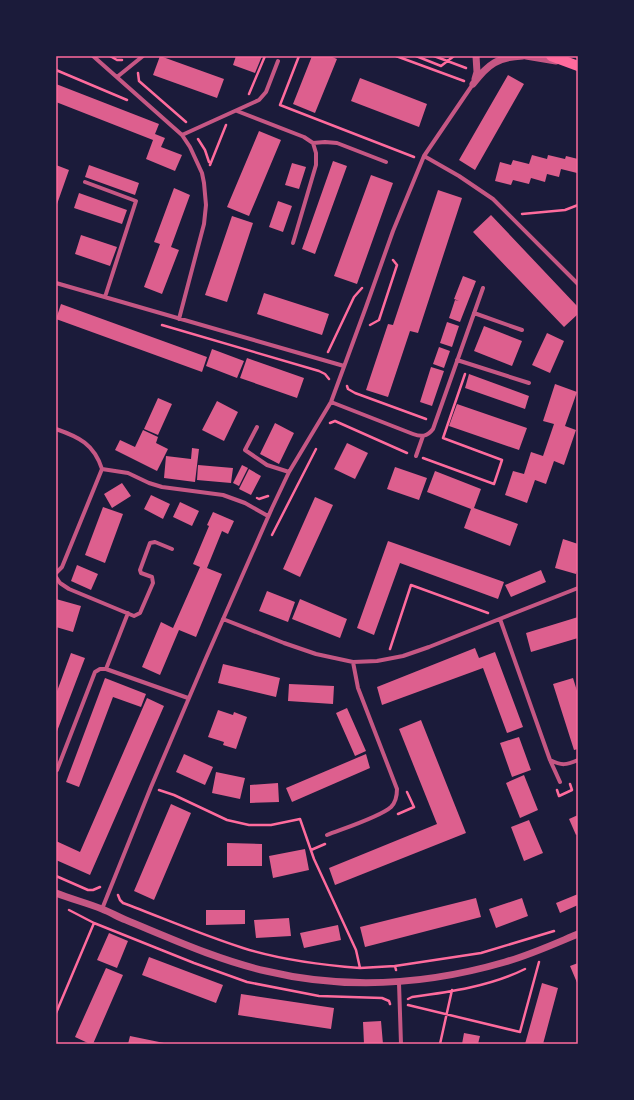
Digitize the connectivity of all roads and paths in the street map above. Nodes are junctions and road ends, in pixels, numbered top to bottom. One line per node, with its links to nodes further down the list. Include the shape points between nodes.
1 (93, 56): 20 (street)
2 (110, 56): 13 (path, via 117,60)
3 (143, 56): 20 (street)
4 (265, 56): 24 (path)
5 (299, 56): 34 (path, via 280,105)
6 (396, 56): 21 (path)
7 (416, 56): 9 (path, via 441,66)
8 (434, 56): 17 (path)
9 (454, 56)
10 (476, 56): 22 (street, via 478,72)
11 (525, 56): 15 (street); 22 (street, via 509,57 493,63)
12 (551, 56): 15 (main road)
13 (126, 58)
14 (278, 61): 26 (street, via 263,96)
15 (576, 65)
16 (139, 68): 27 (path, via 140,81)
17 (469, 69)
18 (56, 70): 25 (path)
19 (467, 75): 21 (path)
20 (117, 77): 29 (street)
21 (464, 81): 23 (path)
22 (473, 84): 33 (street)
23 (460, 86)
24 (248, 97)
25 (133, 102)
26 (236, 111): 29 (street); 31 (street, via 304,137)
27 (189, 124)
28 (221, 124): 37 (path, via 228,122)
29 (182, 135): 50 (street, via 202,173 206,205 204,224)
30 (200, 135): 37 (path, via 199,140)
31 (313, 143): 35 (street, via 337,143); 42 (street, via 316,165)
32 (418, 151): 34 (path)
33 (424, 156): 45 (street, via 460,176 493,199); 56 (street, via 393,231)
34 (415, 157): 36 (path)
35 (386, 162)
36 (413, 163)
37 (210, 165): 38 (path)
38 (211, 170)
39 (85, 182): 48 (street, via 136,201)
40 (578, 205): 41 (path, via 565,210)
41 (521, 214)
42 (293, 243)
43 (396, 253): 52 (path, via 393,260 397,265 379,320 370,324)
44 (56, 283): 48 (street)
45 (578, 284)
46 (363, 286): 54 (path, via 354,297)
47 (483, 288): 49 (street)
48 (104, 297): 50 (street)
49 (474, 313): 53 (street); 55 (street)
50 (179, 319): 56 (street)
51 (162, 325): 59 (path, via 319,371 329,378)
52 (368, 330)
53 (522, 330)
54 (327, 355)
55 (457, 360): 58 (street); 66 (street, via 433,429)
56 (344, 366): 61 (street)
57 (465, 374): 68 (path, via 443,438 502,460 494,484)
58 (528, 383)
59 (329, 384)
60 (347, 385): 62 (path, via 355,394)
61 (331, 402): 66 (street); 70 (street)
62 (426, 418)
63 (329, 424): 68 (path, via 336,422)
64 (257, 427): 70 (street, via 245,450 267,465)
65 (56, 429): 69 (street, via 90,446 98,457)
66 (423, 436): 68 (street)
67 (319, 443): 74 (path)
68 (416, 456)
69 (102, 469): 73 (street, via 128,473 162,487 228,497); 76 (street, via 62,567)
70 (289, 472): 73 (street)
71 (272, 491): 72 (path, via 264,498)
72 (253, 497)
73 (268, 516): 81 (street)
74 (271, 538)
75 (172, 549): 79 (street, via 155,542 150,543 140,570 141,573 152,577 153,583 140,613 134,616)
76 (56, 573)
77 (56, 577): 79 (street, via 69,589)
78 (578, 588): 82 (street)
79 (128, 613): 85 (street)
80 (491, 614): 83 (path, via 411,585)
81 (222, 619): 84 (street, via 316,654); 86 (street)
82 (500, 619): 84 (street, via 403,656); 87 (street)
83 (389, 651)
84 (353, 662): 94 (street, via 358,688 397,790 396,798 392,806 384,812)
85 (106, 669): 86 (street); 89 (street, via 95,672)
86 (188, 698): 102 (street)
87 (550, 760): 88 (street, via 567,765); 90 (street)
88 (578, 760)
89 (57, 770)
90 (560, 782)
91 (405, 786): 93 (path, via 414,807)
92 (156, 796): 96 (path, via 158,789 227,820 249,825 271,825 300,818)
93 (392, 816)
94 (327, 835)
95 (326, 844): 96 (path)
96 (311, 850): 107 (path, via 356,950)
97 (56, 876): 98 (path, via 88,890)
98 (102, 885)
99 (118, 890): 107 (path, via 118,897 123,903 244,949 276,957)
100 (56, 893): 102 (street)
101 (62, 907): 111 (path, via 94,924)
102 (102, 909): 108 (street, via 210,954 265,971 319,981)
103 (561, 928): 106 (path, via 482,953)
104 (578, 934): 108 (street, via 506,962 451,975)
105 (539, 962): 112 (path, via 520,1032)
106 (395, 966): 107 (path); 108 (path)
107 (360, 968)
108 (399, 982): 113 (street)
109 (452, 990): 112 (path)
110 (412, 997): 112 (path, via 406,1005)
111 (56, 1014)
112 (447, 1014): 114 (path)
113 (402, 1044)
114 (440, 1044)

